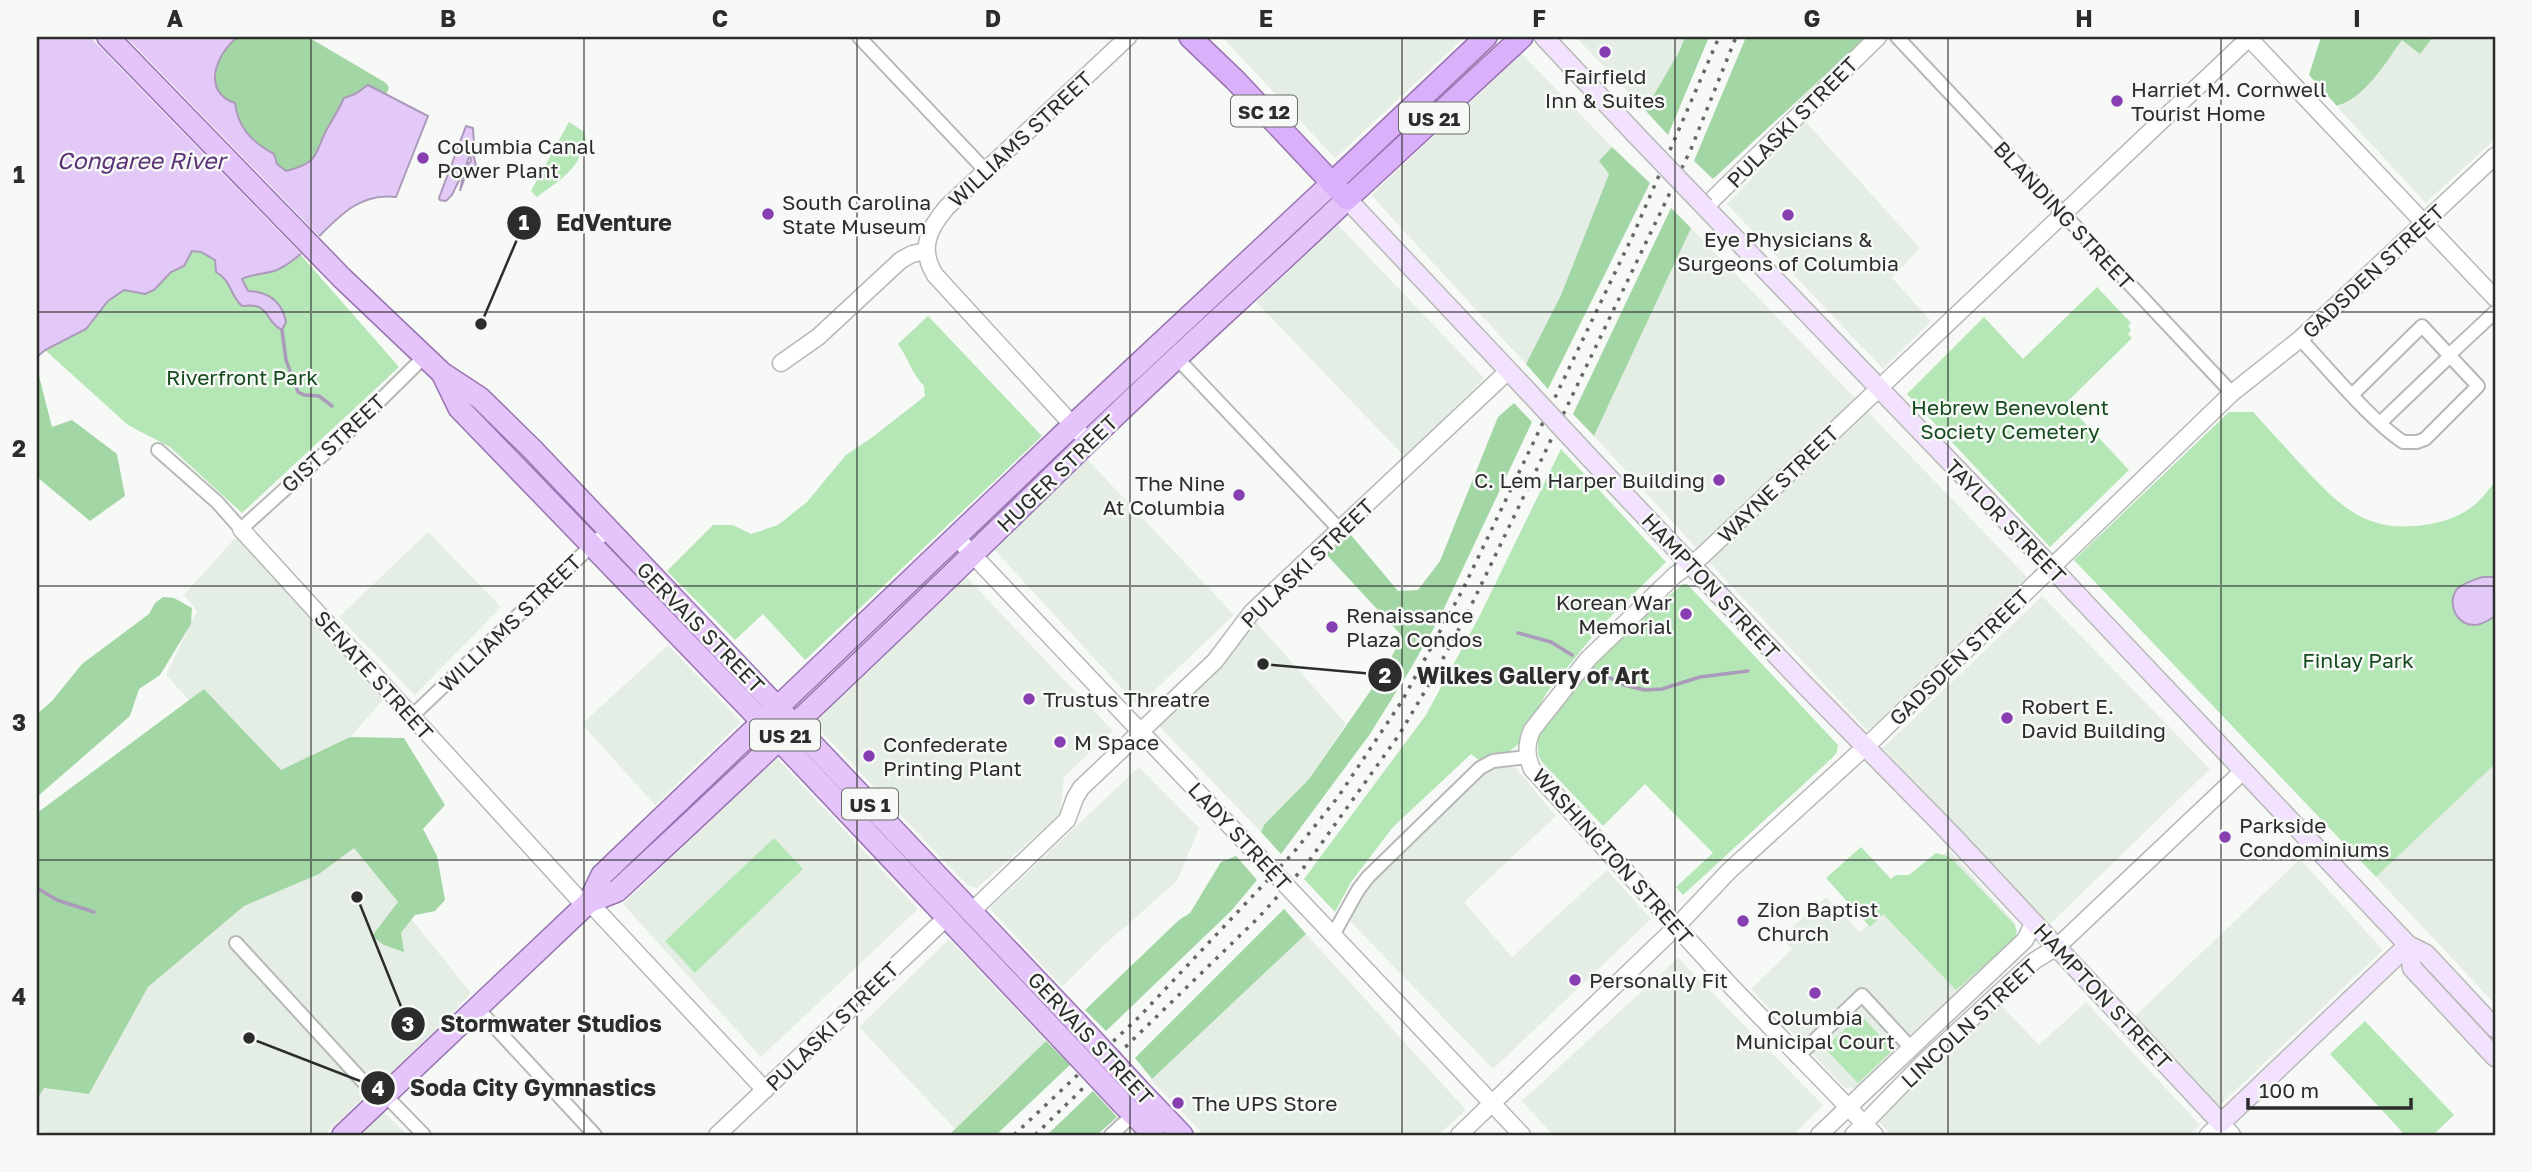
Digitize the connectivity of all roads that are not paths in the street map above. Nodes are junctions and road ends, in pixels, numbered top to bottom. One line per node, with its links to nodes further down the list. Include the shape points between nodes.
1 (108, 37): 24 (main road, GERVAIS STREET / US 1, via 342,278)
2 (859, 37): 12 (street)
3 (1128, 37): 12 (street, WILLIAMS STREET)
4 (1486, 37): 13 (highway, HUGER STREET / US 21)
5 (1522, 37): 14 (highway, HUGER STREET / US 21)
6 (1544, 37): 15 (main road, TAYLOR STREET, bridge)
7 (1878, 37): 15 (street, PULASKI STREET)
8 (1897, 37): 16 (street, BLANDING STREET)
9 (2249, 37): 16 (street, WAYNE STREET); 17 (street)
10 (1193, 38): 13 (highway, HAMPTON STREET / SC 12)
11 (2495, 156): 17 (street, GADSDEN STREET)
12 (985, 170): 18 (street, WILLIAMS STREET, via 935,222)
13 (1332, 183): 14 (highway, HAMPTON STREET / SC 12); 22 (main road, HUGER STREET / US 21)
14 (1347, 199): 25 (main road, HUGER STREET / US 21); 27 (main road, HAMPTON STREET / SC 12)
15 (1705, 207): 29 (main road, TAYLOR STREET)
16 (2063, 214): 29 (street, WAYNE STREET); 30 (street, BLANDING STREET)
17 (2423, 222): 19 (street); 21 (street, GADSDEN STREET)
18 (926, 251): 26 (street, via 901,260 818,337); 33 (street, via 935,275)
19 (2495, 298)
20 (2495, 313): 23 (street)
21 (2300, 339): 30 (street, GADSDEN STREET); 31 (street)
22 (1161, 342): 25 (street); 33 (main road, HUGER STREET / US 21)
23 (2450, 355): 31 (street, via 2422,326); 32 (street); 32 (street, via 2478,386 2433,432 2417,442 2403,442)
24 (425, 356): 28 (main road, GERVAIS STREET / US 1); 36 (street, GIST STREET)
25 (1177, 359): 34 (main road, HUGER STREET / US 21); 38 (street)
26 (781, 363)
27 (1508, 371): 38 (street, PULASKI STREET); 42 (main road, HAMPTON STREET / SC 12, bridge)
28 (442, 373): 37 (main road, GERVAIS STREET / US 1, via 488,406); 40 (main road, GERVAIS STREET, via 459,408)
29 (1877, 388): 42 (street, WAYNE STREET); 43 (main road, TAYLOR STREET)
30 (2232, 393): 43 (street, GADSDEN STREET)
31 (2353, 394): 32 (street)
32 (2380, 423)
33 (1073, 425): 34 (street); 39 (main road, HUGER STREET / US 21)
34 (1088, 442): 41 (main road, HUGER STREET / US 21)
35 (158, 450): 36 (street, SENATE STREET)
36 (241, 528): 45 (street, SENATE STREET)
37 (608, 530): 40 (street, WILLIAMS STREET); 44 (main road, GERVAIS STREET / US 1)
38 (1340, 530): 47 (street, PULASKI STREET, via 1252,612 1220,655)
39 (956, 537): 41 (street, LADY STREET); 44 (main road, HUGER STREET / US 21)
40 (592, 545): 45 (street, WILLIAMS STREET); 46 (main road, GERVAIS STREET)
41 (973, 556): 47 (street, LADY STREET); 48 (main road, HUGER STREET / US 21)
42 (1691, 566): 49 (main road, HAMPTON STREET / SC 12); 50 (street, WAYNE STREET, via 1675,575 1580,668 1532,730)
43 (2052, 568): 49 (street, GADSDEN STREET); 51 (main road, TAYLOR STREET)
44 (778, 707): 46 (main road, HUGER STREET / US 21); 48 (main road, GERVAIS STREET / US 1)
45 (412, 716): 52 (street, SENATE STREET)
46 (762, 722): 48 (main road, GERVAIS STREET); 52 (main road, HUGER STREET / US 21, via 602,875)
47 (1140, 731): 53 (street, PULASKI STREET, via 1081,788 1067,820); 57 (street, LADY STREET, bridge)
48 (787, 733): 52 (main road, HUGER STREET / US 21, via 617,891); 53 (main road, GERVAIS STREET / US 1); 54 (main road, GERVAIS STREET)
49 (1865, 747): 55 (main road, HAMPTON STREET / SC 12); 56 (street, GADSDEN STREET, via 1752,849)
50 (1527, 757): 56 (street, WASHINGTON STREET, via 1532,769); 57 (street, via 1493,761 1480,768 1368,877)
51 (2243, 771): 60 (main road, TAYLOR STREET); 61 (street, LINCOLN STREET)
52 (587, 904): 62 (main road, HUGER STREET / US 21); 67 (street, SENATE STREET)
53 (972, 911): 58 (main road, GERVAIS STREET / US 1)
54 (947, 917): 58 (main road, via 960,916 989,942); 67 (street, PULASKI STREET); 69 (main road, GERVAIS STREET, bridge, via 1061,1038)
55 (2034, 922): 61 (main road, HAMPTON STREET / SC 12); 64 (street, LINCOLN STREET, via 2025,940)
56 (1676, 927): 65 (street, WASHINGTON STREET); 70 (street, GADSDEN STREET)
57 (1333, 935): 70 (street, LADY STREET)
58 (1000, 942): 69 (main road, GERVAIS STREET / US 1, bridge, via 1077,1023)
59 (236, 943): 68 (street)
60 (2407, 945): 63 (main road, TAYLOR STREET, via 2426,954); 66 (main road, TAYLOR STREET, via 2412,968); 72 (main road, SC 12)
61 (2057, 947): 72 (main road, HAMPTON STREET / SC 12); 73 (street, LINCOLN STREET, via 2034,961 1921,1065)
62 (477, 1008): 68 (main road, HUGER STREET / US 21); 76 (street)
63 (2495, 1028)
64 (1911, 1048): 65 (street, via 1862,995); 71 (street, LINCOLN STREET)
65 (1797, 1057): 71 (street, WASHINGTON STREET)
66 (2495, 1057)
67 (765, 1090): 77 (street, PULASKI STREET)
68 (382, 1098): 74 (main road, HUGER STREET / US 21); 75 (street)
69 (1136, 1101): 78 (street); 79 (main road, GERVAIS STREET); 80 (main road, GERVAIS STREET)
70 (1492, 1104): 81 (street, GADSDEN STREET); 82 (street, LADY STREET)
71 (1848, 1108): 73 (street, WASHINGTON STREET); 83 (street, LINCOLN STREET)
72 (2220, 1131)
73 (1864, 1132)
74 (343, 1135)
75 (424, 1135)
76 (595, 1135)
77 (717, 1135)
78 (1111, 1135)
79 (1154, 1135)
80 (1182, 1135)
81 (1459, 1135)
82 (1522, 1135)
83 (1819, 1135)

